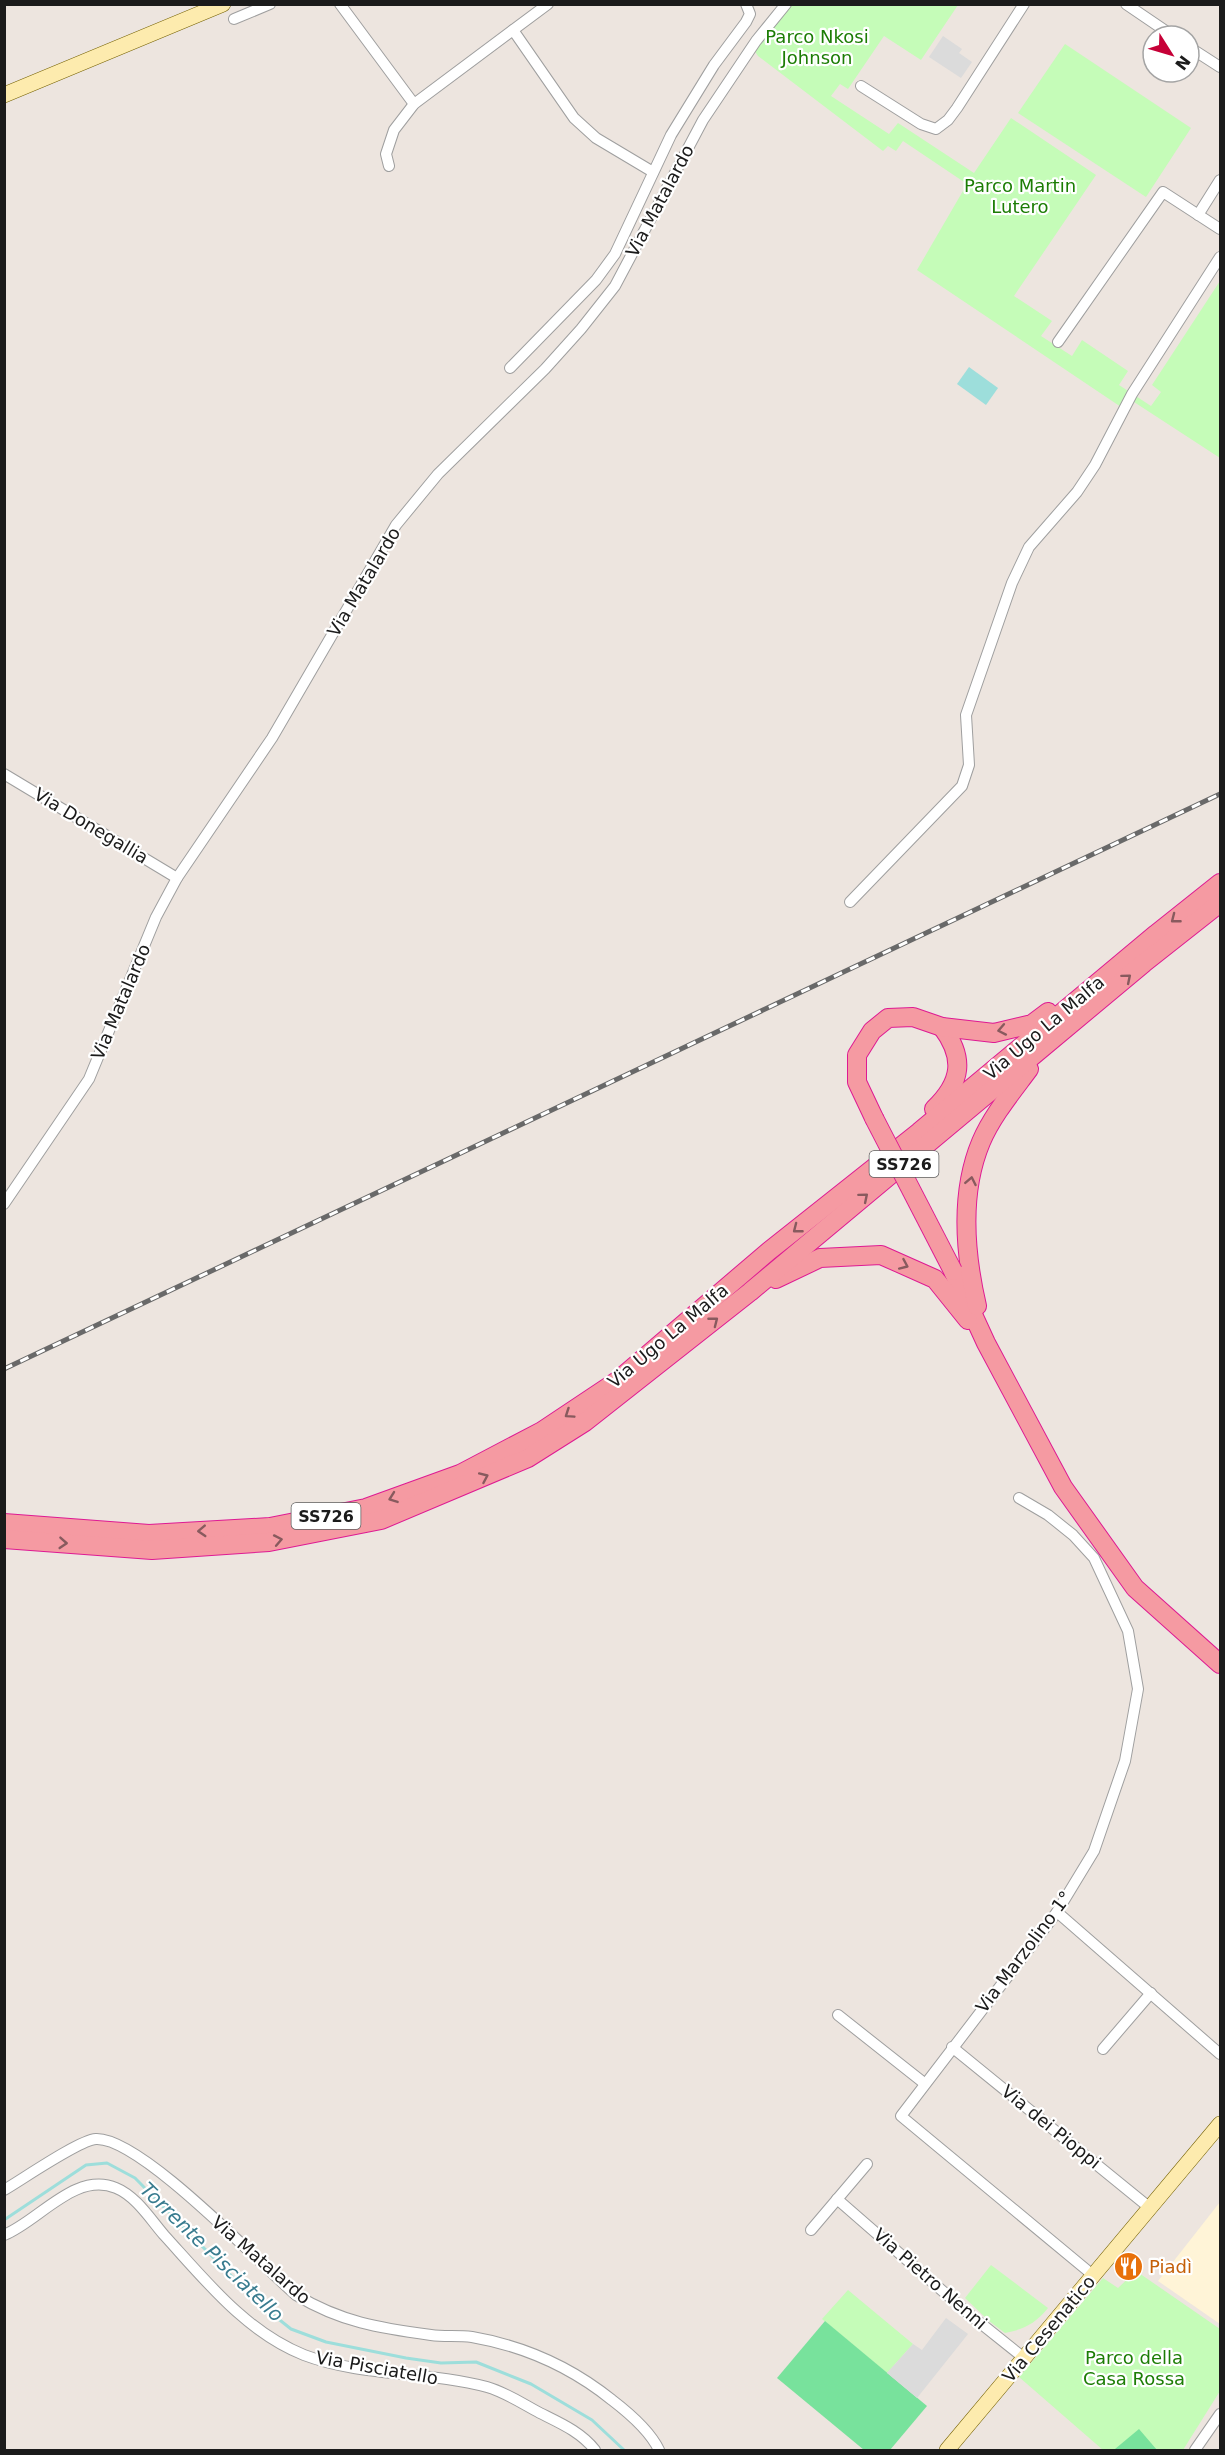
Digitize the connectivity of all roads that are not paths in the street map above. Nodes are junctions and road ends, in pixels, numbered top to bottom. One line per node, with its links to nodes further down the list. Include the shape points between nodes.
1 (223, 4): 15 (main road)
2 (270, 4): 9 (street)
3 (340, 4): 16 (street)
4 (548, 4): 11 (street)
5 (786, 4): 26 (street, Via Matalardo, via 703,120 615,286 545,369 438,474 396,525 272,738)
6 (1024, 4): 14 (street, via 957,108 936,129 921,124)
7 (1125, 4): 10 (street)
8 (748, 9): 18 (street, via 746,22 671,135)
9 (234, 19)
10 (1155, 24)
11 (513, 30): 16 (street); 18 (street, via 574,118 596,138)
12 (1201, 55): 13 (street)
13 (1221, 68)
14 (861, 86)
15 (4, 94)
16 (414, 104): 17 (street, via 394,129 387,154)
17 (389, 166)
18 (653, 172): 24 (street, via 615,254 596,280)
19 (1221, 180): 20 (street)
20 (1198, 215): 21 (street); 23 (street, via 1163,192)
21 (1221, 230)
22 (1221, 256): 28 (street, via 1132,394 1095,465 1029,547 1012,583 966,715 969,765 962,786)
23 (1058, 342)
24 (510, 368)
25 (4, 774): 26 (street, Via Donegallia)
26 (177, 878): 34 (street, Via Matalardo, via 156,917 89,1079)
27 (1221, 883): 30 (highway, Via Ugo La Malfa / SS726, one-way to 30)
28 (850, 902)
29 (1221, 903): 32 (highway, Via Ugo La Malfa / SS726, one-way to 29)
30 (1156, 934): 31 (highway, one-way to 31, via 1130,946 1032,1024 994,1033); 33 (highway, Via Ugo La Malfa / SS726)
31 (942, 1027): 33 (highway, via 952,1040 957,1057 957,1080); 36 (highway, bridge, via 914,1017 888,1018 872,1031 857,1055 857,1082)
32 (1046, 1046): 35 (highway, Via Ugo La Malfa / SS726, one-way to 32); 36 (highway, one-way to 32, via 967,1239 969,1183 981,1142 1003,1104)
33 (919, 1132): 38 (highway, Via Ugo La Malfa / SS726, one-way to 38, via 769,1251 617,1381 542,1431 460,1474 366,1508 270,1527 149,1534)
34 (4, 1204)
35 (750, 1292): 36 (highway, one-way to 36, via 820,1258 881,1255 935,1279); 39 (highway, Via Ugo La Malfa / SS726, one-way to 35, via 152,1550 268,1542 381,1520 528,1458 585,1422)
36 (986, 1343): 40 (highway, via 1063,1487 1136,1588)
37 (1018, 1498): 41 (street, Via Marzolino 1°, via 1048,1515 1094,1558 1128,1631 1138,1689 1125,1761 1094,1851)
38 (4, 1523)
39 (4, 1539)
40 (1221, 1664)
41 (1057, 1911): 42 (street); 44 (street, Via Marzolino 1°)
42 (1151, 1994): 45 (street); 46 (street)
43 (838, 2015): 47 (street)
44 (952, 2047): 47 (street, Via Marzolino 1°); 52 (street, Via dei Pioppi)
45 (1103, 2049)
46 (1221, 2054)
47 (924, 2083): 55 (street, Via Marzolino 1°, via 901,2116)
48 (1221, 2124): 52 (main road, Via Cesenatico)
49 (867, 2164): 51 (street)
50 (4, 2190): 60 (street, Via Matalardo, via 80,2144 94,2139 123,2147 164,2174 276,2278 320,2309 375,2326 470,2336 541,2355 592,2384 627,2412)
51 (837, 2199): 53 (street); 56 (street, Via Pietro Nenni)
52 (1150, 2208): 55 (main road, Via Cesenatico)
53 (811, 2230)
54 (4, 2235): 59 (street, Via Pisciatello, via 74,2190 97,2183 117,2188 134,2200 237,2312 267,2336 304,2355 339,2364 489,2387 571,2428)
55 (1094, 2276): 56 (main road, Via Cesenatico)
56 (1024, 2358): 58 (main road, Via Cesenatico)
57 (1221, 2414): 61 (street)
58 (950, 2448)
59 (596, 2451)
60 (658, 2451)
61 (1195, 2451)

